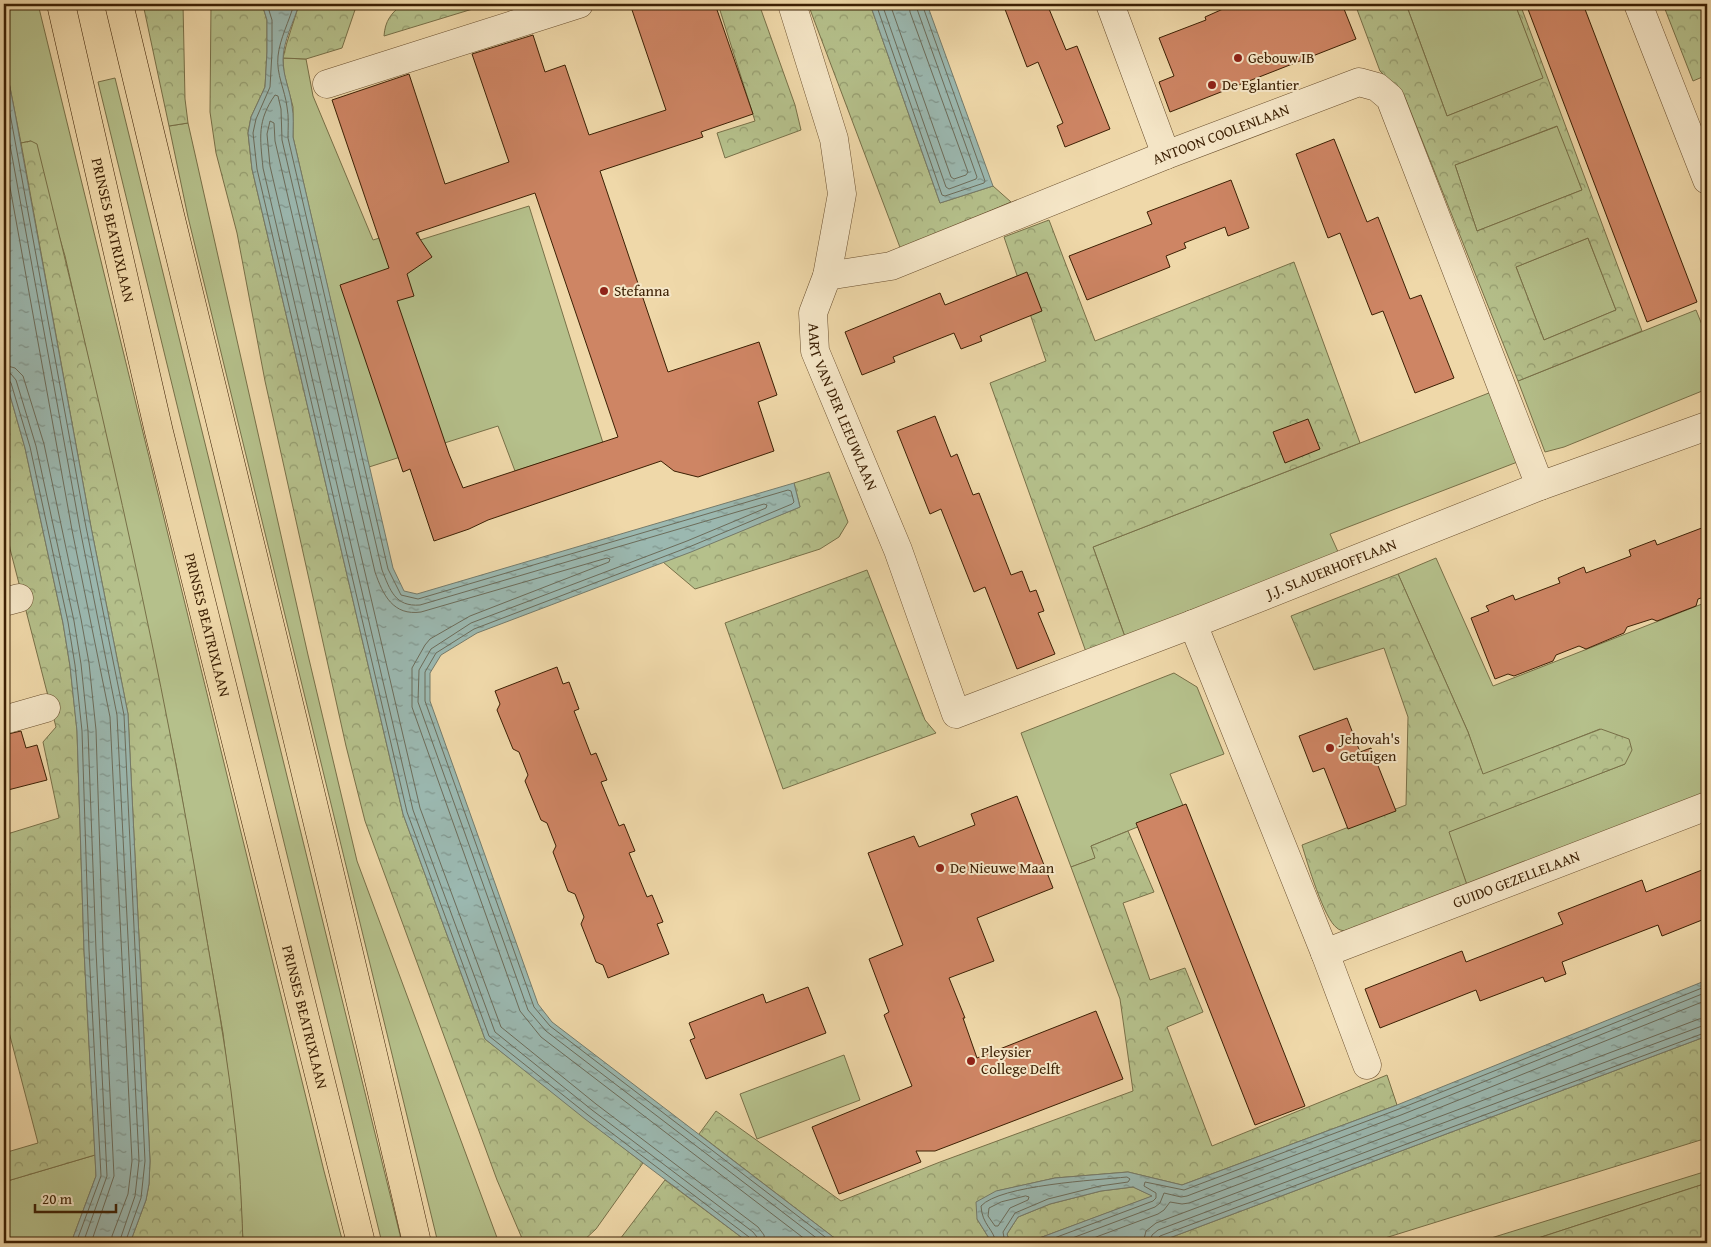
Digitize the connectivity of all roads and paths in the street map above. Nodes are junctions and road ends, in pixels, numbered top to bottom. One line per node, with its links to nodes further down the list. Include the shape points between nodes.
1 (61, 4): 21 (main road, PRINSES BEATRIXLAAN, via 159,432)
2 (119, 4): 22 (main road)
3 (579, 4): 7 (street)
4 (792, 4): 11 (street, AART VAN DER LEEUWLAAN, via 834,139 842,194)
5 (1110, 4): 9 (street)
6 (1638, 4): 8 (street)
7 (327, 84)
8 (1698, 127): 10 (street)
9 (1166, 155): 11 (street, ANTOON COOLENLAAN, via 891,266); 13 (street, ANTOON COOLENLAAN, via 1359,82 1378,87 1390,98)
10 (1707, 180)
11 (827, 276): 16 (street, AART VAN DER LEEUWLAAN, via 813,313 815,351 898,550)
12 (1707, 426): 13 (street, J.J. SLAUERHOFFLAAN)
13 (1540, 486): 14 (street, J.J. SLAUERHOFFLAAN)
14 (1193, 624): 16 (street, J.J. SLAUERHOFFLAAN); 19 (street)
15 (46, 708): 17 (street)
16 (956, 714)
17 (4, 720)
18 (1707, 806): 19 (street, GUIDO GEZELLELAAN)
19 (1325, 953): 20 (street)
20 (1367, 1065)
21 (361, 1243)
22 (417, 1243)

